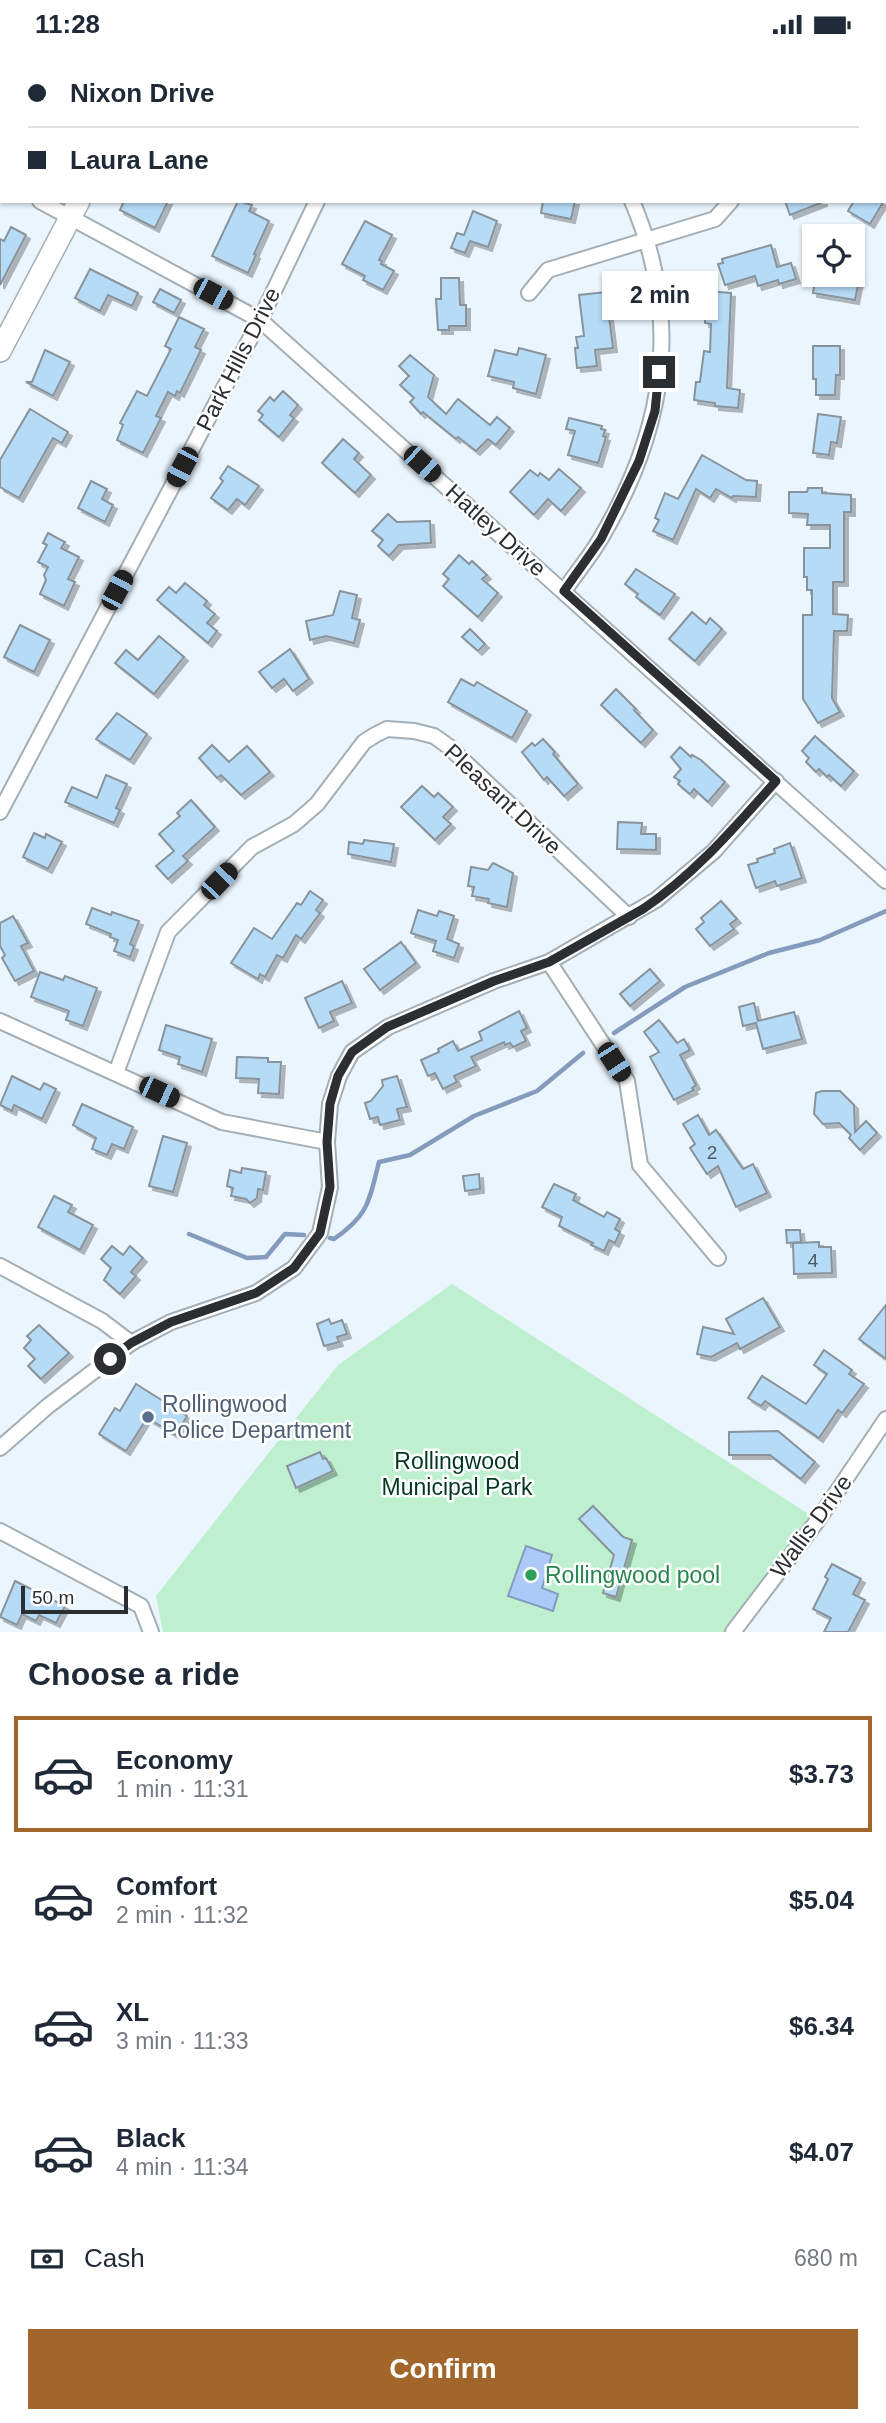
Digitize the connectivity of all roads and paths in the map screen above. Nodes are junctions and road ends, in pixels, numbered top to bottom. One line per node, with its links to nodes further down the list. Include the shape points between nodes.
1 (49, 203): 5 (street, Hatley Drive)
2 (316, 203): 8 (street, Park Hills Drive)
3 (633, 203): 6 (street)
4 (729, 203): 6 (street, via 715,219)
5 (75, 209): 8 (street, Hatley Drive); 9 (street)
6 (648, 238): 7 (street, via 548,270); 10 (street, via 660,304 662,352 655,411 639,461 601,539)
7 (529, 293)
8 (260, 320): 10 (street, Hatley Drive); 12 (street, Park Hills Drive)
9 (0, 351)
10 (564, 591): 11 (street, Hatley Drive)
11 (776, 781): 13 (street, Hatley Drive); 14 (street, via 714,851)
12 (0, 812)
13 (885, 877)
14 (629, 917): 15 (street); 17 (street, Pleasant Drive, via 448,746 434,736 387,729 364,742 317,804 294,824 252,847 168,932)
15 (549, 962): 18 (street, via 387,1027 352,1052 338,1076 330,1104); 19 (street, via 627,1081 640,1165)
16 (0, 1021): 17 (street)
17 (116, 1073): 18 (street, via 222,1122)
18 (327, 1142): 21 (street, via 330,1187 320,1233 294,1268 256,1293 171,1322)
19 (718, 1258)
20 (0, 1266): 21 (street, via 102,1321)
21 (131, 1343): 23 (street)
22 (886, 1419): 26 (street, Wallis Drive, via 818,1520)
23 (0, 1448)
24 (0, 1531): 25 (street, via 141,1606)
25 (151, 1632)
26 (733, 1632)

